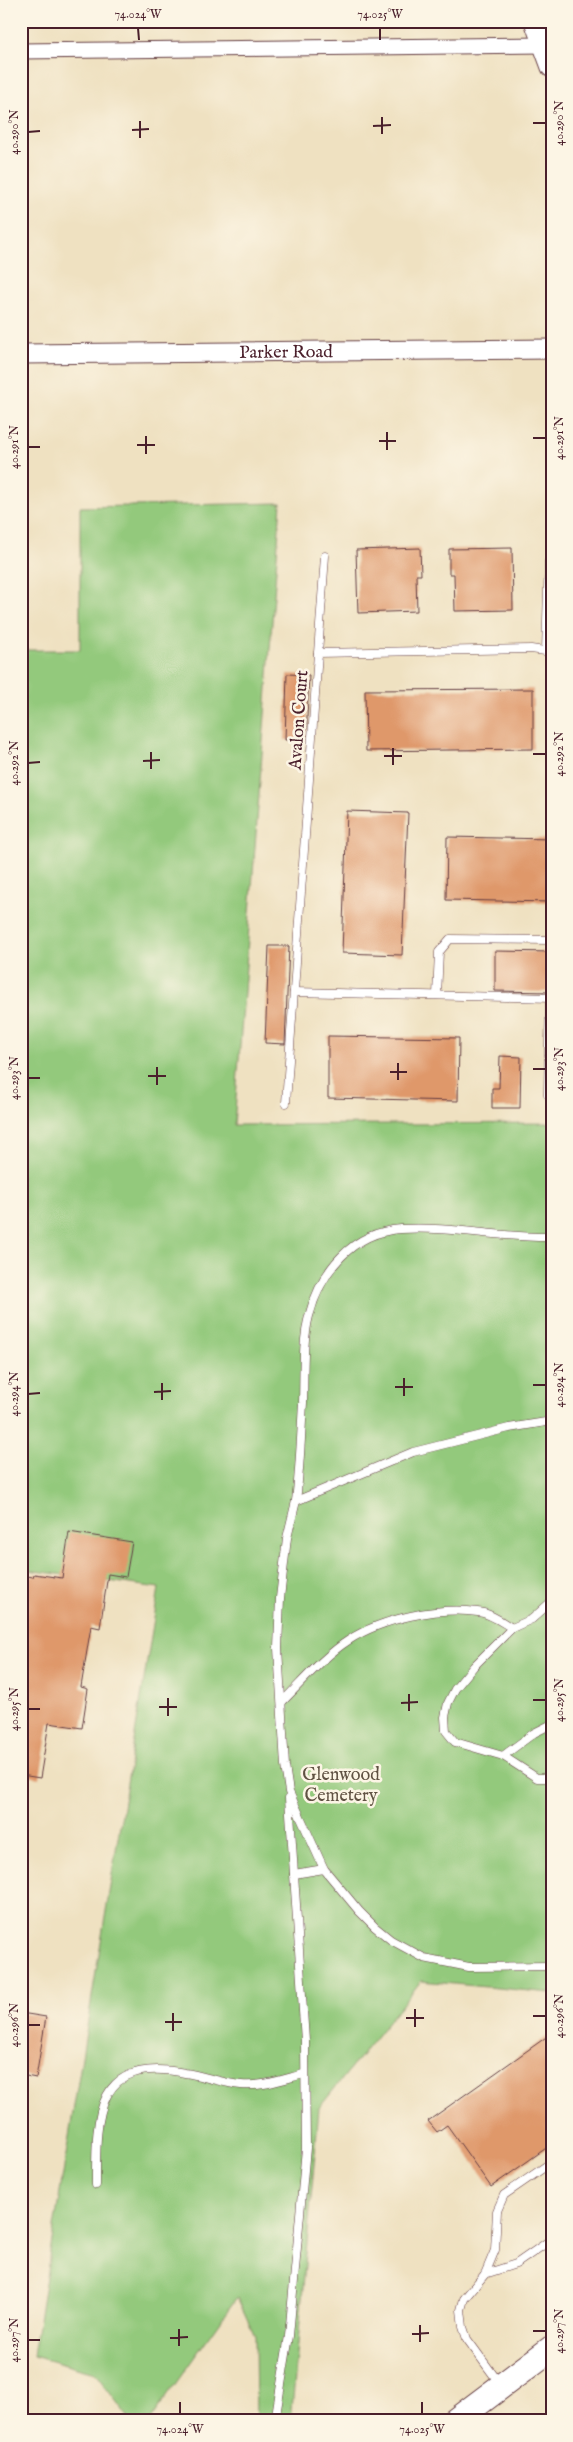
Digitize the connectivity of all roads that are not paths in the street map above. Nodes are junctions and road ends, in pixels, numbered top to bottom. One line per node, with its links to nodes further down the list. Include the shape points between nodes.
1 (535, 21): 3 (main road)
2 (21, 51): 3 (street)
3 (548, 53)
4 (552, 349): 5 (street, Parker Road)
5 (21, 354)
6 (324, 556): 9 (lane)
7 (549, 561): 8 (lane)
8 (549, 651): 9 (lane, Avalon Court)
9 (318, 653): 11 (lane, Avalon Court)
10 (552, 940): 12 (lane, via 450,939 439,952)
11 (294, 992): 12 (lane); 15 (lane, Avalon Court)
12 (437, 995): 13 (lane)
13 (551, 998): 14 (lane, via 548,1095)
14 (552, 1095)
15 (286, 1103)
16 (552, 1237): 18 (lane, via 401,1229 369,1235 343,1254 318,1290 309,1317)
17 (552, 1421): 18 (lane, via 509,1428 413,1452)
18 (296, 1501): 22 (lane, via 287,1538 280,1598 278,1648)
19 (552, 1601): 20 (lane)
20 (549, 1609): 21 (lane)
21 (512, 1628): 22 (lane, via 480,1612 436,1612 394,1620 348,1640); 24 (lane, via 455,1689 445,1717 446,1731 455,1742)
22 (282, 1702): 26 (lane)
23 (552, 1724): 24 (lane)
24 (503, 1756): 25 (lane, via 537,1778)
25 (552, 1778)
26 (289, 1792): 27 (lane); 28 (lane)
27 (324, 1869): 28 (lane); 29 (lane, via 375,1927 390,1940 424,1958 469,1967)
28 (294, 1874): 30 (lane, via 305,2041)
29 (552, 1966)
30 (304, 2074): 32 (lane, via 260,2085 232,2084 169,2071 146,2070 120,2077 100,2113 96,2136); 37 (lane, via 306,2148 289,2336)
31 (552, 2162): 34 (lane, via 504,2195 498,2211 494,2250)
32 (96, 2185)
33 (552, 2239): 34 (lane, via 516,2264)
34 (485, 2274): 36 (lane, via 464,2299 461,2310 463,2327 470,2344)
35 (552, 2348): 36 (highway)
36 (501, 2386): 38 (highway)
37 (275, 2421)
38 (455, 2421)

